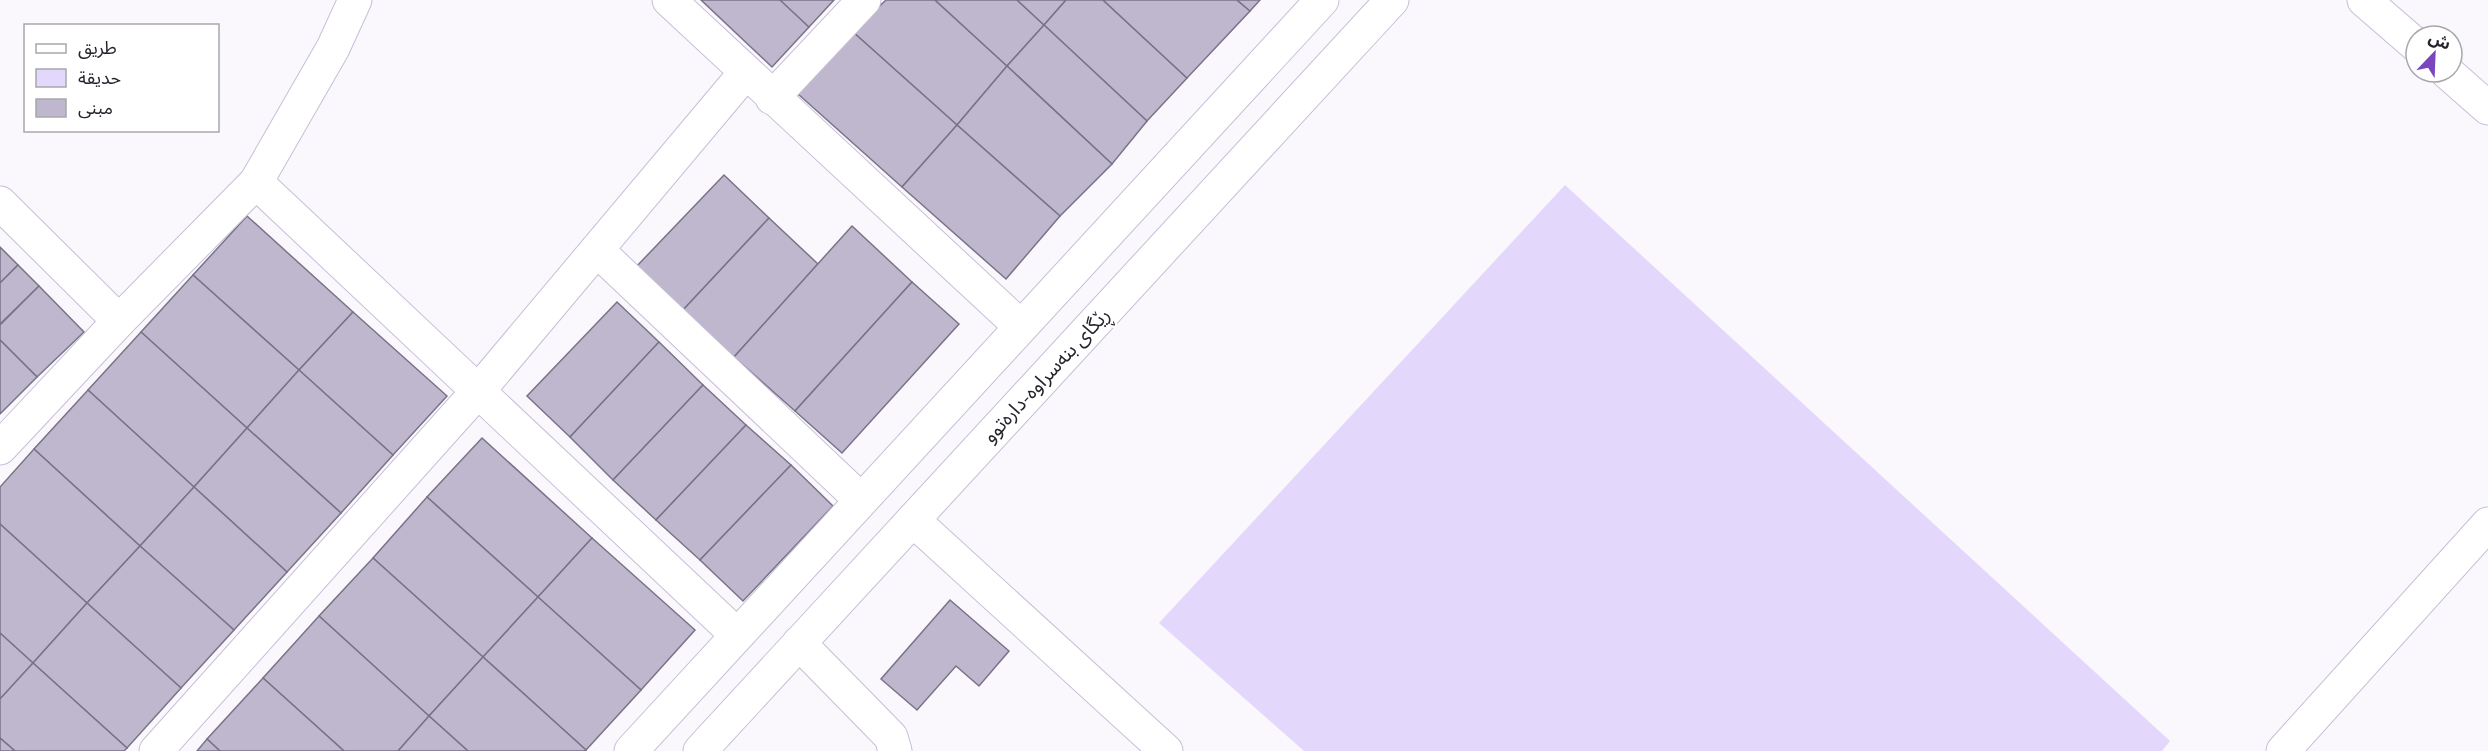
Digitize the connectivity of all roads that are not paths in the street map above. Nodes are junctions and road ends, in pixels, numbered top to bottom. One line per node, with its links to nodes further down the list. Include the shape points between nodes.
1 (355, 0): 12 (street, via 333,48)
2 (669, 0): 8 (street)
3 (864, 0): 10 (street)
4 (1322, 0): 16 (street)
5 (1392, 0): 20 (street, ڕێگای بنەسراوە-دارەتوو)
6 (2364, 0): 7 (street)
7 (2404, 35)
8 (746, 72): 10 (street); 14 (street)
9 (2461, 84): 11 (street)
10 (772, 98): 16 (street)
11 (2488, 108)
12 (256, 182): 15 (street); 17 (street)
13 (0, 203): 15 (street)
14 (597, 250): 17 (street); 19 (street)
15 (119, 321): 18 (street)
16 (1020, 326): 19 (street)
17 (478, 390): 24 (street); 26 (street)
18 (0, 448)
19 (861, 500): 22 (street)
20 (913, 520): 23 (street, ڕێگای بنەسراوە-دارەتوو); 30 (street)
21 (2488, 524): 31 (street)
22 (820, 544): 23 (street); 24 (street)
23 (859, 579): 25 (street, ڕێگای بنەسراوە-دارەتوو)
24 (737, 635): 27 (street)
25 (799, 643): 28 (street, ڕێگای بنەسراوە-دارەتوو); 29 (street, via 891,737)
26 (156, 751)
27 (631, 751)
28 (700, 751)
29 (895, 751)
30 (1166, 751)
31 (2283, 751)

